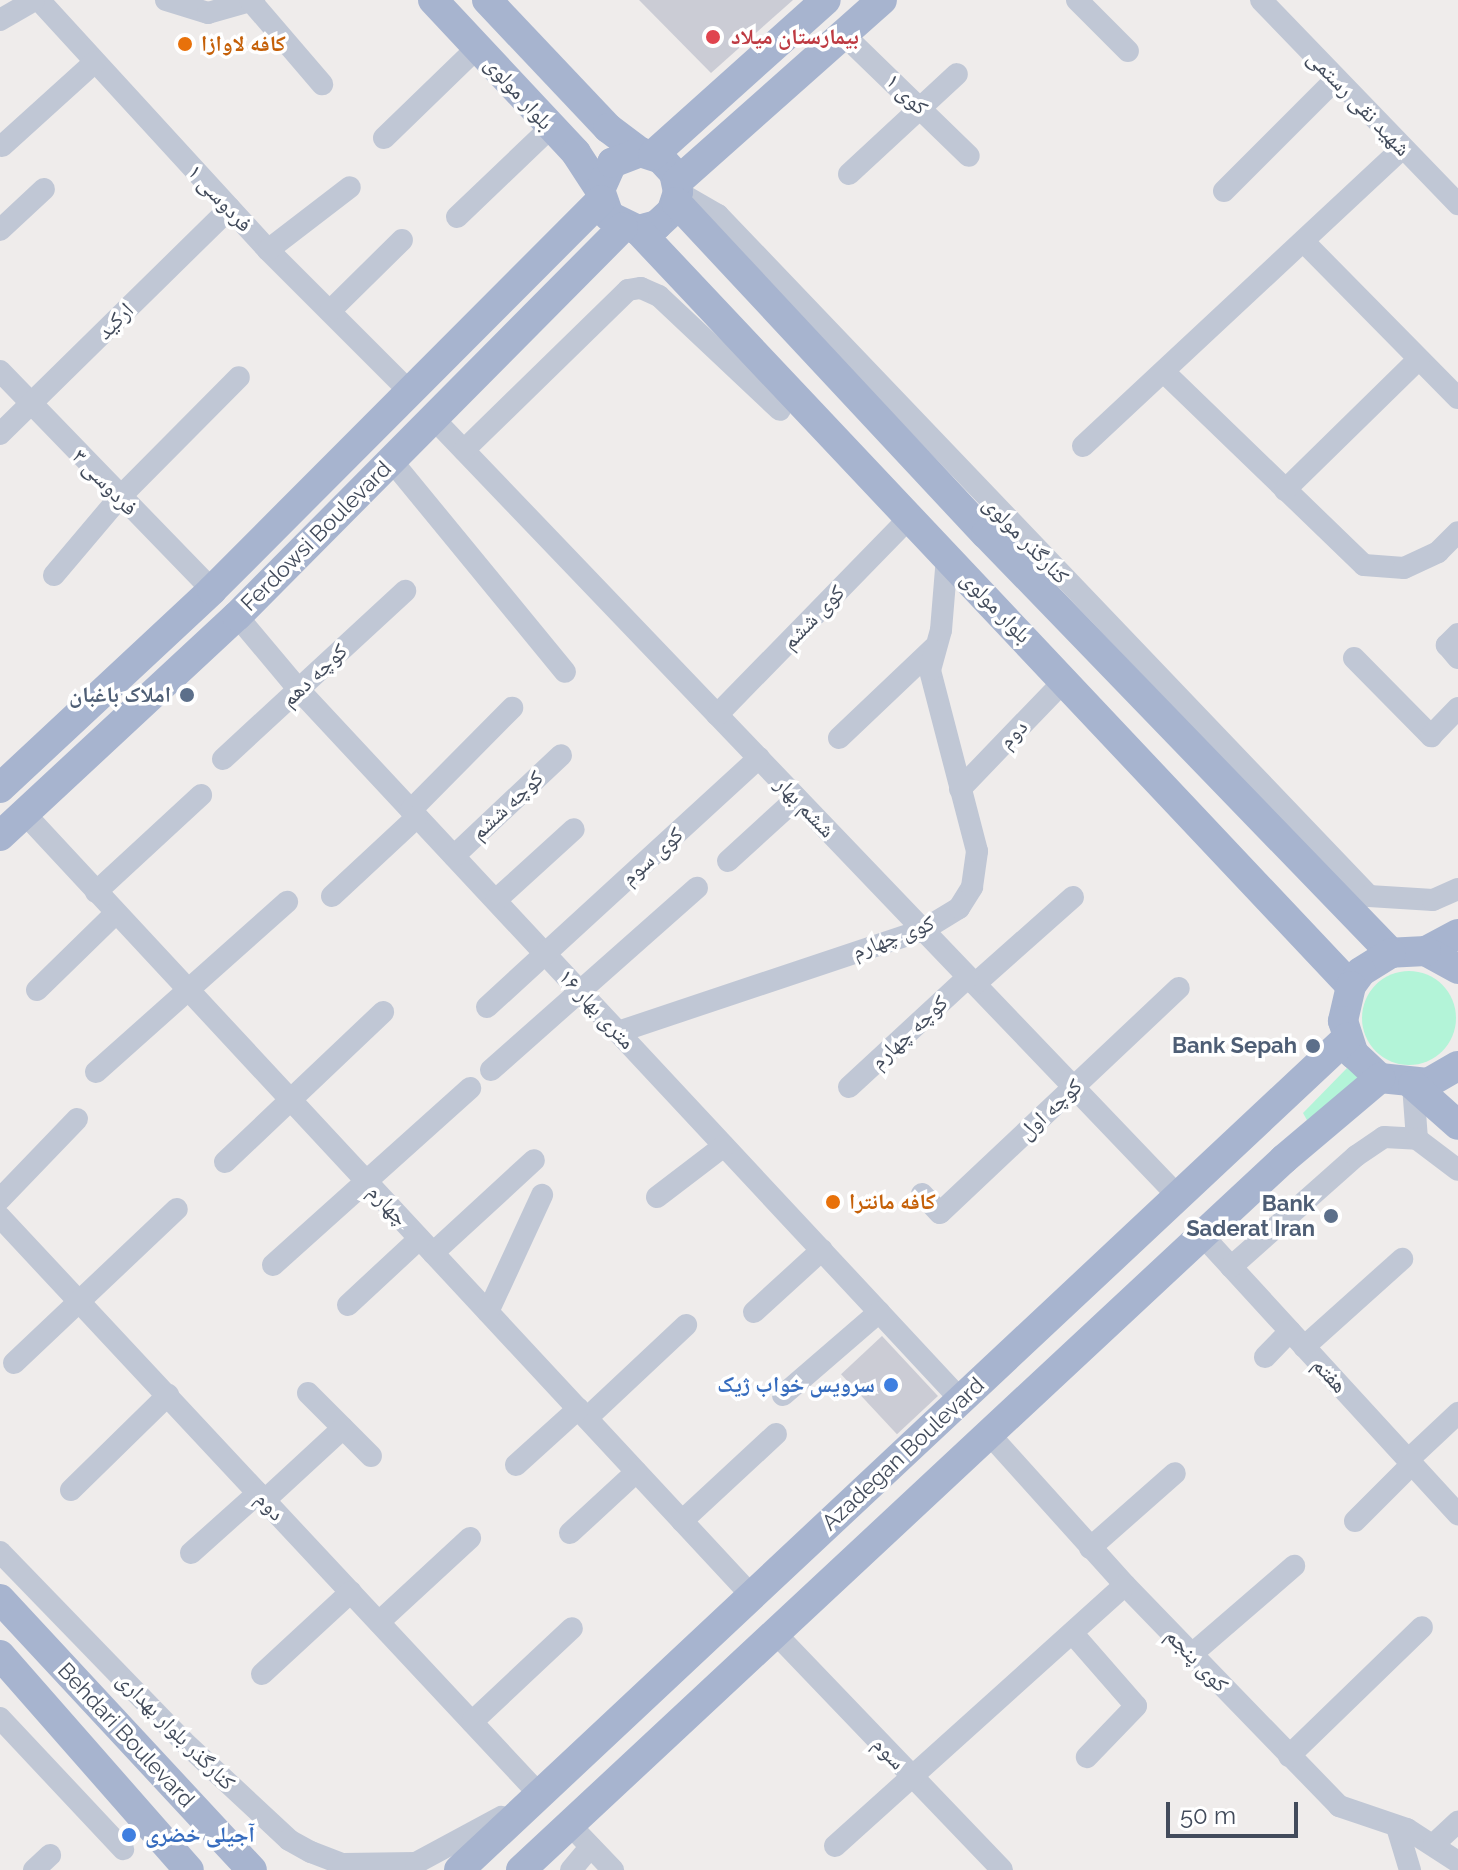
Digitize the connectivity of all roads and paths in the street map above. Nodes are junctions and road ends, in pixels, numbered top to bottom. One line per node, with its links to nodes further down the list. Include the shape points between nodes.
1 (36, 0): 10 (street, فردوسی ۱); 14 (street, فردوسی ۱)
2 (166, 0): 9 (street, via 208,13)
3 (433, 0): 12 (main road, بلوار مولوی)
4 (487, 0): 23 (main road, بلوار مولوی, via 608,128)
5 (826, 0): 23 (main road)
6 (882, 0): 11 (main road)
7 (1077, 0): 13 (street)
8 (1261, 0): 16 (street, شهید نقی رستمی)
9 (252, 1): 17 (street)
10 (0, 20)
11 (843, 34): 18 (street, کوی ۱); 29 (main road)
12 (478, 47): 19 (main road, بلوار مولوی); 20 (street)
13 (1128, 51)
14 (95, 62): 21 (street); 32 (street, فردوسی ۱)
15 (957, 74): 18 (street)
16 (1336, 79): 22 (street, شهید نقی رستمی); 28 (street)
17 (322, 84)
18 (921, 107): 24 (street, کوی ۱); 25 (street)
19 (550, 128): 30 (main road, بلوار مولوی, via 576,153); 33 (street)
20 (384, 138)
21 (2, 146)
22 (1403, 148): 31 (street, شهید نقی رستمی); 37 (street)
23 (647, 154): 29 (main road, via 668,165); 30 (main road, via 612,163)
24 (969, 156)
25 (849, 174)
26 (350, 187): 38 (street)
27 (44, 189): 35 (street)
28 (1224, 191)
29 (677, 192): 34 (main road, via 666,219); 90 (street, کنارگذر مولوی, via 718,215); 99 (main road, بلوار مولوی, via 986,534)
30 (600, 195): 34 (main road, via 609,216); 44 (main road, Ferdowsi Boulevard)
31 (1458, 204)
32 (230, 208): 38 (street, فردوسی ۱); 46 (street, ارکید)
33 (457, 217)
34 (630, 229): 48 (main road, Ferdowsi Boulevard); 55 (main road, بلوار مولوی)
35 (0, 230)
36 (402, 240): 39 (street)
37 (1304, 242): 40 (street); 42 (street)
38 (268, 250): 39 (street, فردوسی ۱)
39 (330, 311): 44 (street, فردوسی ۱)
40 (1419, 359): 45 (street); 53 (street)
41 (0, 371): 46 (street, فردوسی ۳)
42 (1164, 372): 50 (street); 53 (street)
43 (239, 377): 54 (street)
44 (408, 390): 59 (main road, Ferdowsi Boulevard)
45 (1458, 398)
46 (31, 404): 49 (street, ارکید); 54 (street, فردوسی ۳)
47 (780, 410): 51 (street, via 659,296 641,288 628,290)
48 (432, 417): 51 (street, ششم بهار); 52 (main road, Ferdowsi Boulevard)
49 (0, 434)
50 (1083, 446)
51 (464, 450): 71 (street, ششم بهار)
52 (391, 460): 61 (main road, Ferdowsi Boulevard); 66 (street)
53 (1285, 490): 56 (street, via 1364,565 1379,570 1404,568 1438,552)
54 (119, 498): 58 (street); 59 (street, فردوسی ۳)
55 (909, 518): 57 (main road, بلوار مولوی); 71 (street, کوی ششم)
56 (1458, 532)
57 (947, 557): 63 (street, کوی چهارم, via 941,630); 67 (main road, بلوار مولوی)
58 (54, 575)
59 (212, 590): 61 (main road); 76 (main road, Ferdowsi Boulevard)
60 (405, 591): 68 (street, کوچه دهم)
61 (237, 616): 68 (street, ۱۶ متری بهار); 81 (main road, Ferdowsi Boulevard)
62 (1458, 634): 65 (street, via 1447,645)
63 (934, 648): 72 (street); 77 (street, کوی چهارم, via 930,670)
64 (1354, 658): 70 (street, via 1431,736)
65 (1458, 658)
66 (565, 672)
67 (1066, 679): 77 (street, دوم); 102 (main road, بلوار مولوی)
68 (299, 690): 75 (street, کوچه دهم); 80 (street, ۱۶ متری بهار)
69 (512, 708): 80 (street)
70 (1458, 708)
71 (717, 715): 74 (street, ششم بهار)
72 (839, 738)
73 (561, 755): 84 (street, کوچه ششم)
74 (759, 758): 79 (street, ششم بهار); 98 (street, کوی سوم)
75 (223, 759)
76 (4, 777)
77 (960, 789): 95 (street, کوی چهارم, via 977,851 972,887 959,908)
78 (201, 795): 88 (street)
79 (797, 798): 85 (street); 95 (street, ششم بهار)
80 (414, 813): 84 (street, ۱۶ متری بهار); 89 (street)
81 (25, 814): 83 (main road, Ferdowsi Boulevard); 88 (street, چهارم)
82 (574, 829): 92 (street)
83 (0, 836)
84 (454, 856): 92 (street, ۱۶ متری بهار)
85 (728, 861)
86 (697, 888): 106 (street)
87 (1458, 889): 90 (street, via 1433,900)
88 (96, 892): 94 (street, چهارم)
89 (332, 896)
90 (1369, 896): 99 (street, کنارگذر مولوی)
91 (1073, 897): 101 (street, کوچه چهارم)
92 (496, 900): 98 (street, ۱۶ متری بهار)
93 (287, 902): 105 (street)
94 (116, 913): 104 (street); 105 (street, چهارم)
95 (923, 930): 101 (street, ششم بهار); 109 (street, کوی چهارم)
96 (1458, 934): 97 (main road)
97 (1426, 951): 99 (main road); 100 (main road)
98 (545, 953): 106 (street, ۱۶ متری بهار); 107 (street, کوی سوم)
99 (1391, 953): 102 (main road, via 1368,966)
100 (1458, 969)
101 (972, 981): 116 (street, کوچه چهارم); 117 (street, ششم بهار)
102 (1351, 986): 110 (main road, via 1343,1021)
103 (1179, 988): 117 (street, کوچه اول)
104 (37, 990)
105 (188, 990): 113 (street); 119 (street, چهارم)
106 (578, 991): 109 (street, ۱۶ متری بهار); 112 (street)
107 (487, 1007)
108 (383, 1012): 119 (street)
109 (618, 1032): 124 (street, ۱۶ متری بهار)
110 (1347, 1038): 114 (main road, via 1354,1054); 122 (main road, Azadegan Boulevard)
111 (1458, 1066): 115 (main road, via 1441,1078)
112 (491, 1070)
113 (96, 1072)
114 (1380, 1078): 115 (main road); 125 (main road, Azadegan Boulevard)
115 (1413, 1085): 121 (main road); 123 (street)
116 (849, 1087)
117 (1073, 1087): 130 (street, کوچه اول, via 940,1213); 132 (street, ششم بهار)
118 (470, 1088): 129 (street)
119 (291, 1101): 127 (street); 129 (street, چهارم)
120 (77, 1119): 134 (street)
121 (1458, 1125)
122 (1254, 1127): 125 (main road, via 1268,1134); 132 (main road, Azadegan Boulevard)
123 (1417, 1139): 128 (street); 142 (street, via 1384,1137 1356,1156)
124 (724, 1146): 133 (street); 139 (street, ۱۶ متری بهار)
125 (1284, 1159): 137 (main road, Azadegan Boulevard)
126 (534, 1160): 138 (street)
127 (225, 1162)
128 (1458, 1170)
129 (366, 1181): 138 (street, چهارم); 141 (street)
130 (922, 1194)
131 (542, 1195): 145 (street)
132 (1178, 1196): 155 (main road, Azadegan Boulevard)
133 (657, 1197)
134 (0, 1199)
135 (177, 1209): 143 (street)
136 (0, 1217): 143 (street, دوم)
137 (1202, 1235): 142 (street, هفتم); 160 (main road, Azadegan Boulevard)
138 (426, 1246): 144 (street); 145 (street, چهارم)
139 (822, 1250): 146 (street); 147 (street, ۱۶ متری بهار)
140 (1402, 1259): 149 (street)
141 (273, 1265)
142 (1231, 1267): 149 (street, هفتم)
143 (81, 1302): 151 (street); 153 (street, دوم)
144 (348, 1305)
145 (488, 1312): 157 (street, چهارم)
146 (754, 1312)
147 (879, 1312): 154 (street); 155 (street, ۱۶ متری بهار)
148 (686, 1325): 157 (street)
149 (1297, 1339): 150 (street); 162 (street, هفتم)
150 (1265, 1357)
151 (14, 1363)
152 (308, 1393): 158 (street)
153 (168, 1395): 166 (street); 167 (street, دوم)
154 (783, 1395)
155 (957, 1396): 179 (main road, Azadegan Boulevard)
156 (1458, 1413): 162 (street)
157 (582, 1414): 163 (street); 164 (street, چهارم)
158 (343, 1428): 161 (street); 167 (street)
159 (776, 1434): 169 (street)
160 (990, 1435): 173 (street, کوی پنجم); 184 (main road, Azadegan Boulevard)
161 (371, 1456)
162 (1410, 1462): 168 (street, هفتم); 170 (street)
163 (516, 1465)
164 (636, 1472): 169 (street, چهارم); 171 (street)
165 (1175, 1473): 173 (street)
166 (71, 1490)
167 (262, 1496): 175 (street); 178 (street, دوم)
168 (1458, 1514)
169 (682, 1521): 179 (street, چهارم)
170 (1355, 1521)
171 (570, 1533)
172 (470, 1538): 181 (street)
173 (1090, 1548): 177 (street, کوی پنجم)
174 (0, 1552): 191 (street, کنارگذر بلوار بهداری)
175 (191, 1553)
176 (1294, 1566): 186 (street)
177 (1125, 1585): 185 (street); 186 (street, کوی پنجم)
178 (351, 1592): 181 (street, دوم); 188 (street)
179 (748, 1592): 196 (main road, Azadegan Boulevard)
180 (0, 1599): 194 (main road, Behdari Boulevard)
181 (379, 1622): 190 (street, دوم)
182 (1422, 1627): 192 (street)
183 (572, 1628): 190 (street)
184 (777, 1635): 195 (street, سوم); 199 (main road, Azadegan Boulevard)
185 (1074, 1635): 193 (street, via 1136,1706); 195 (street)
186 (1192, 1654): 192 (street, کوی پنجم)
187 (1, 1658): 204 (main road, Behdari Boulevard)
188 (262, 1674)
189 (0, 1718): 202 (street)
190 (472, 1722): 196 (street, دوم)
191 (183, 1741): 194 (street); 196 (street, کنارگذر بلوار بهداری, via 289,1840 343,1864 416,1863 445,1851)
192 (1289, 1756): 198 (street, کوی پنجم, via 1339,1806)
193 (1087, 1757)
194 (155, 1768): 205 (main road, Behdari Boulevard)
195 (914, 1778): 201 (street); 210 (street, سوم)
196 (537, 1792): 206 (main road, Azadegan Boulevard)
197 (1458, 1822): 200 (street)
198 (1397, 1827): 200 (street, کوی پنجم); 211 (street)
199 (580, 1836): 207 (main road, Azadegan Boulevard); 208 (street); 209 (street)
200 (1434, 1844): 203 (street, کوی پنجم)
201 (835, 1846)
202 (123, 1849)
203 (1458, 1862)
204 (189, 1870)
205 (252, 1870)
206 (459, 1870)
207 (521, 1870)
208 (571, 1870)
209 (613, 1870)
210 (1002, 1870)
211 (1410, 1870)

